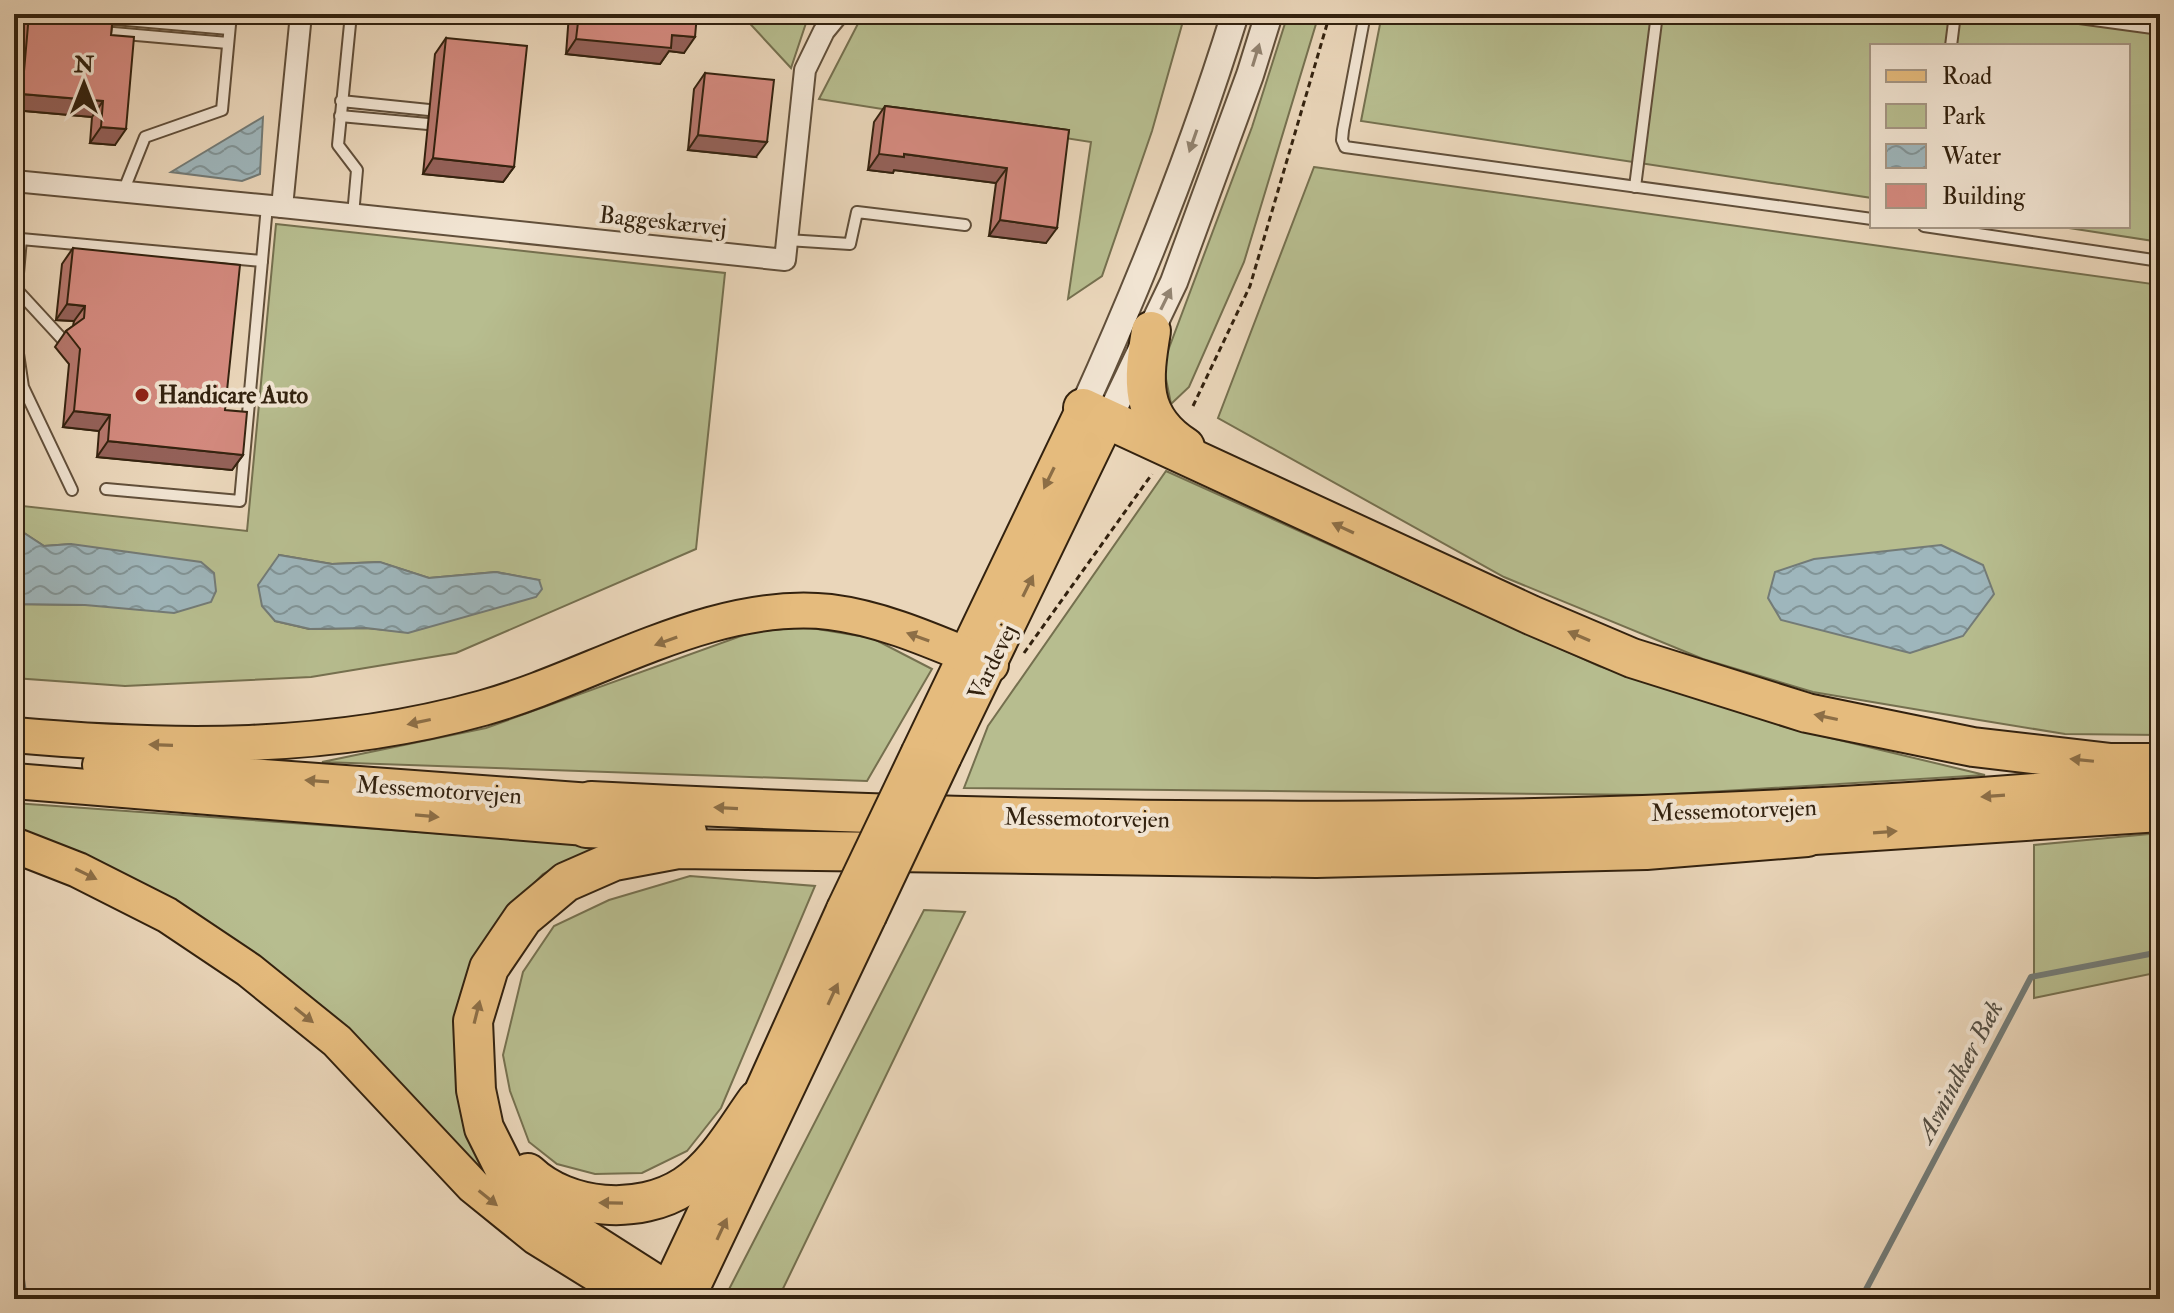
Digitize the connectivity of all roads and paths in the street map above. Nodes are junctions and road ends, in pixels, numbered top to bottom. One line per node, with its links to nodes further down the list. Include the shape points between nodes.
1 (231, 14): 13 (lane)
2 (301, 14): 25 (street)
3 (351, 14): 18 (lane)
4 (838, 14): 30 (street, via 805,70)
5 (1235, 14): 39 (street, Vardevej, one-way to 39)
6 (1269, 14): 36 (street, Vardevej, one-way to 6, via 1174,282)
7 (1330, 14): 38 (path, via 1250,286)
8 (1365, 14): 23 (lane, via 1343,130 1345,147)
9 (1657, 14): 23 (lane)
10 (1955, 14): 17 (lane)
11 (2050, 14): 14 (lane)
12 (103, 18): 13 (lane)
13 (229, 29): 16 (lane)
14 (2160, 29)
15 (102, 32): 16 (lane)
16 (228, 43): 24 (lane, via 222,110 145,137)
17 (1951, 44)
18 (341, 101): 19 (lane); 20 (lane)
19 (429, 110)
20 (340, 116): 21 (lane); 26 (lane, via 338,145 357,170)
21 (428, 124)
22 (14, 181): 24 (street, Baggeskærvej)
23 (1635, 187): 27 (lane)
24 (123, 192): 25 (street, Baggeskærvej)
25 (274, 207): 26 (street, Baggeskærvej); 31 (lane)
26 (353, 215): 30 (street, Baggeskærvej, via 785,260)
27 (1870, 219)
28 (965, 225): 30 (lane, via 857,212 850,244)
29 (1938, 228): 32 (lane)
30 (787, 240)
31 (262, 261): 33 (lane, via 21,239); 42 (lane, via 240,501)
32 (2160, 261)
33 (17, 290): 34 (lane); 37 (lane)
34 (14, 319)
35 (14, 327): 43 (lane, via 23,387)
36 (1151, 331): 39 (street, Vardevej); 41 (highway, via 1145,368 1153,415 1168,436)
37 (64, 341)
38 (1193, 406)
39 (1096, 414): 41 (highway); 44 (main road, Vardevej)
40 (1152, 474): 44 (path)
41 (1231, 476): 47 (highway, one-way to 41, via 2111,763 1973,747 1807,713 1632,658)
42 (106, 489)
43 (72, 490)
44 (992, 660): 45 (highway, one-way to 45, via 875,621 794,611 746,616 484,708 384,729 302,741 204,746); 54 (main road, Vardevej, bridge, via 932,754)
45 (14, 735)
46 (14, 758): 51 (highway, Messemotorvejen, one-way to 46)
47 (2160, 763)
48 (14, 781): 51 (highway, Messemotorvejen, one-way to 51)
49 (2160, 782): 51 (highway, Messemotorvejen, one-way to 51, via 1803,808 1550,817 1306,822 834,813)
50 (2160, 812): 52 (highway, Messemotorvejen, one-way to 50)
51 (588, 815): 52 (highway, Messemotorvejen, via 961,840 1267,843)
52 (1807, 837): 55 (highway, one-way to 52, via 473,1021 489,968 523,918 566,882 614,861 665,851 1316,858 1646,850)
53 (14, 845): 57 (highway, one-way to 57, via 167,915 249,970 337,1041 473,1186 536,1237)
54 (857, 912): 56 (main road, Vardevej); 57 (main road, Vardevej, one-way to 54)
55 (476, 1090): 56 (highway, one-way to 55, via 716,1157 685,1186 645,1203 606,1205 565,1198 537,1182 508,1154); 57 (highway, via 484,1128 505,1170 532,1202)
56 (757, 1100): 57 (main road, Vardevej)
57 (666, 1298)

